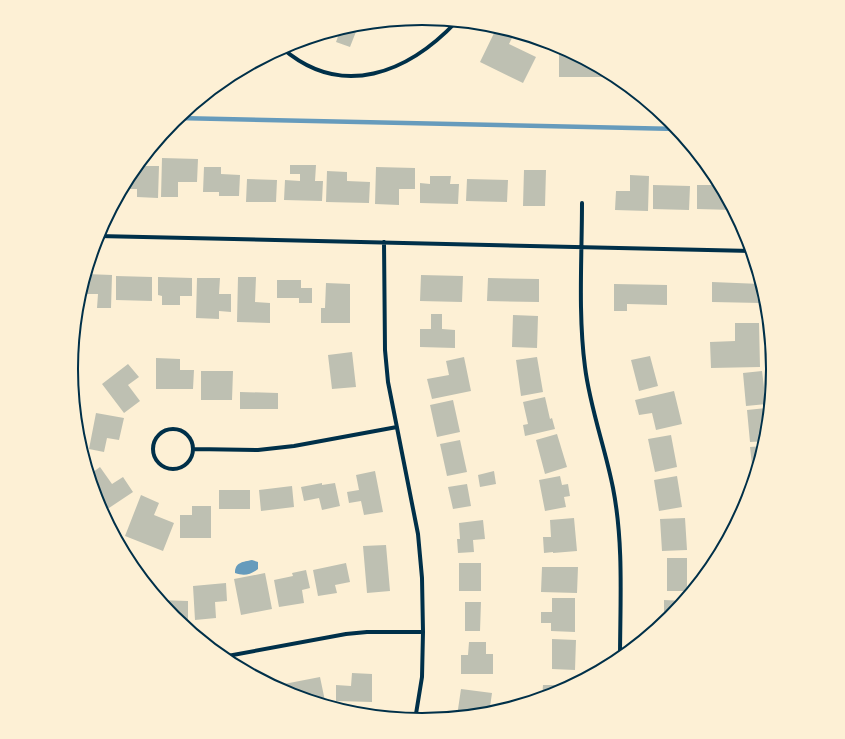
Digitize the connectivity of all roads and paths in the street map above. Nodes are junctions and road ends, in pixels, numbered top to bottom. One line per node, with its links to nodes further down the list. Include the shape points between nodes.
1 (452, 27): 2 (street, via 428,49 408,61 388,70 366,75 344,76 311,68)
2 (288, 53)
3 (582, 203): 6 (street)
4 (105, 236): 5 (street)
5 (384, 242): 6 (street); 8 (street, via 385,350)
6 (582, 247): 7 (street); 11 (street, via 582,335 585,368 613,489 619,534)
7 (746, 251)
8 (397, 427): 9 (street, via 258,450); 10 (street, via 418,534)
9 (194, 449): 9 (street, via 184,431 170,428 158,435 153,448 156,460 166,468 173,469 190,461)
10 (423, 632): 12 (street, via 346,634); 13 (street, via 422,677)
11 (620, 652)
12 (230, 655)
13 (416, 714)

